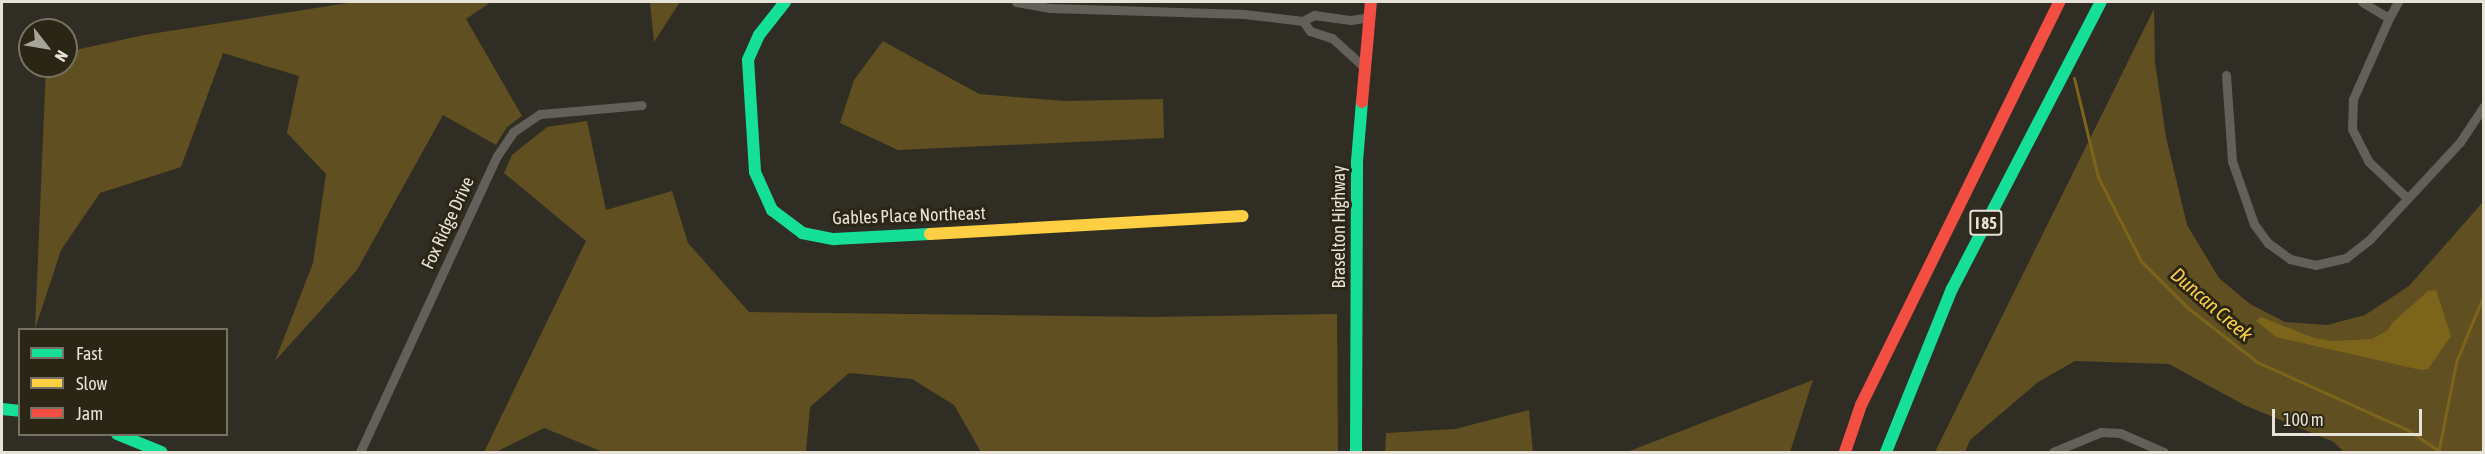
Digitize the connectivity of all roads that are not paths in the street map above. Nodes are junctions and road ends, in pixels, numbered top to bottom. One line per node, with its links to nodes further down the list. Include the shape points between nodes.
1 (785, 2): 16 (main road, Gables Place Northeast, via 759,35 748,60 755,172 772,210 802,233 834,239)
2 (1016, 2): 10 (street, via 1050,8 1244,14)
3 (1371, 2): 8 (main road, Braselton Highway)
4 (2059, 2): 23 (main road, I 85, via 1861,405)
5 (2101, 2): 24 (main road, I 85, via 1952,289)
6 (2362, 2): 9 (street)
7 (2398, 2): 9 (street)
8 (1368, 17): 10 (street, via 1351,20 1314,15); 11 (main road, Braselton Highway)
9 (2390, 18): 15 (street, via 2353,99 2352,129 2368,160)
10 (1303, 21): 11 (street, via 1310,31 1332,38)
11 (1364, 67): 22 (main road, Braselton Highway, via 1357,161)
12 (2226, 75): 15 (street, via 2232,162 2254,224 2268,243 2290,259 2315,265 2346,258 2370,240)
13 (642, 105): 21 (street, Fox Ridge Drive, via 540,114 513,132 497,156)
14 (2484, 106): 15 (street, via 2460,142)
15 (2406, 196)
16 (1242, 216)
17 (2, 409): 18 (main road)
18 (18, 411)
19 (119, 436): 20 (main road)
20 (161, 453)
21 (360, 453)
22 (1356, 453)
23 (1845, 453)
24 (1886, 453)
25 (2054, 453): 26 (street, via 2101,432 2120,432)
26 (2164, 453)

